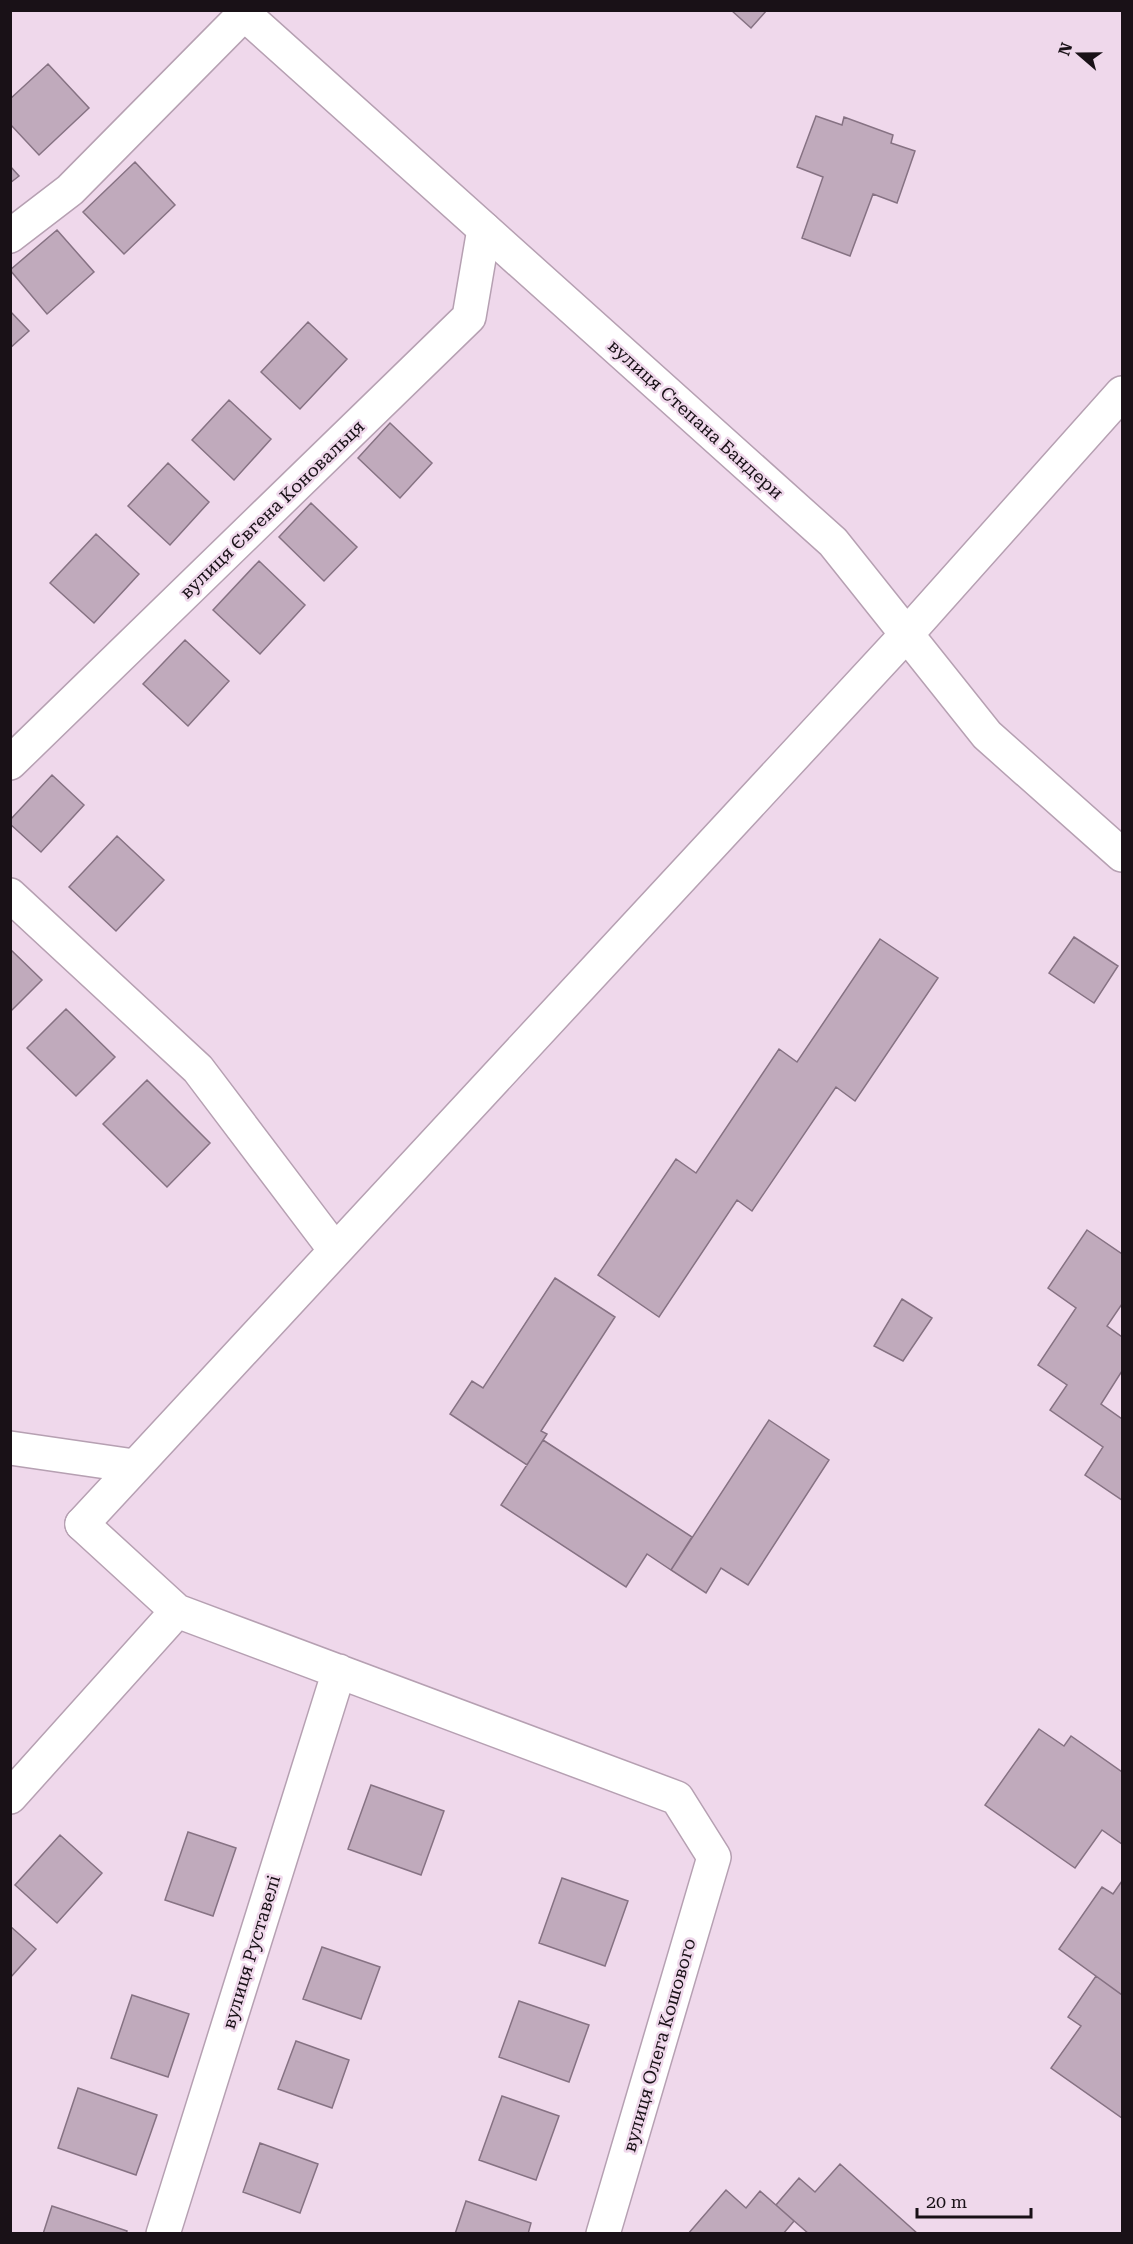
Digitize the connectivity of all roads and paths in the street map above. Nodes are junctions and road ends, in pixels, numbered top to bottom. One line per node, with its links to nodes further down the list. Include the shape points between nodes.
1 (242, 12): 2 (street, вулиця Степана Бандери); 3 (street, via 70,190)
2 (484, 229): 5 (street, вулиця Степана Бандери, via 833,542); 6 (street, вулиця Євгена Коновальця, via 469,317)
3 (10, 236)
4 (1122, 393): 5 (street)
5 (906, 635): 7 (street, вулиця Степана Бандери, via 987,735); 9 (street)
6 (10, 763)
7 (1122, 855)
8 (10, 895): 9 (street, via 198,1069)
9 (335, 1250): 11 (street)
10 (10, 1448): 11 (street)
11 (134, 1466): 12 (street, via 82,1524)
12 (177, 1611): 13 (street); 14 (street)
13 (339, 1671): 15 (street, вулиця Руставелі); 16 (street, вулиця Олега Кошового, via 677,1798 714,1857)
14 (10, 1797)
15 (163, 2234)
16 (603, 2234)

